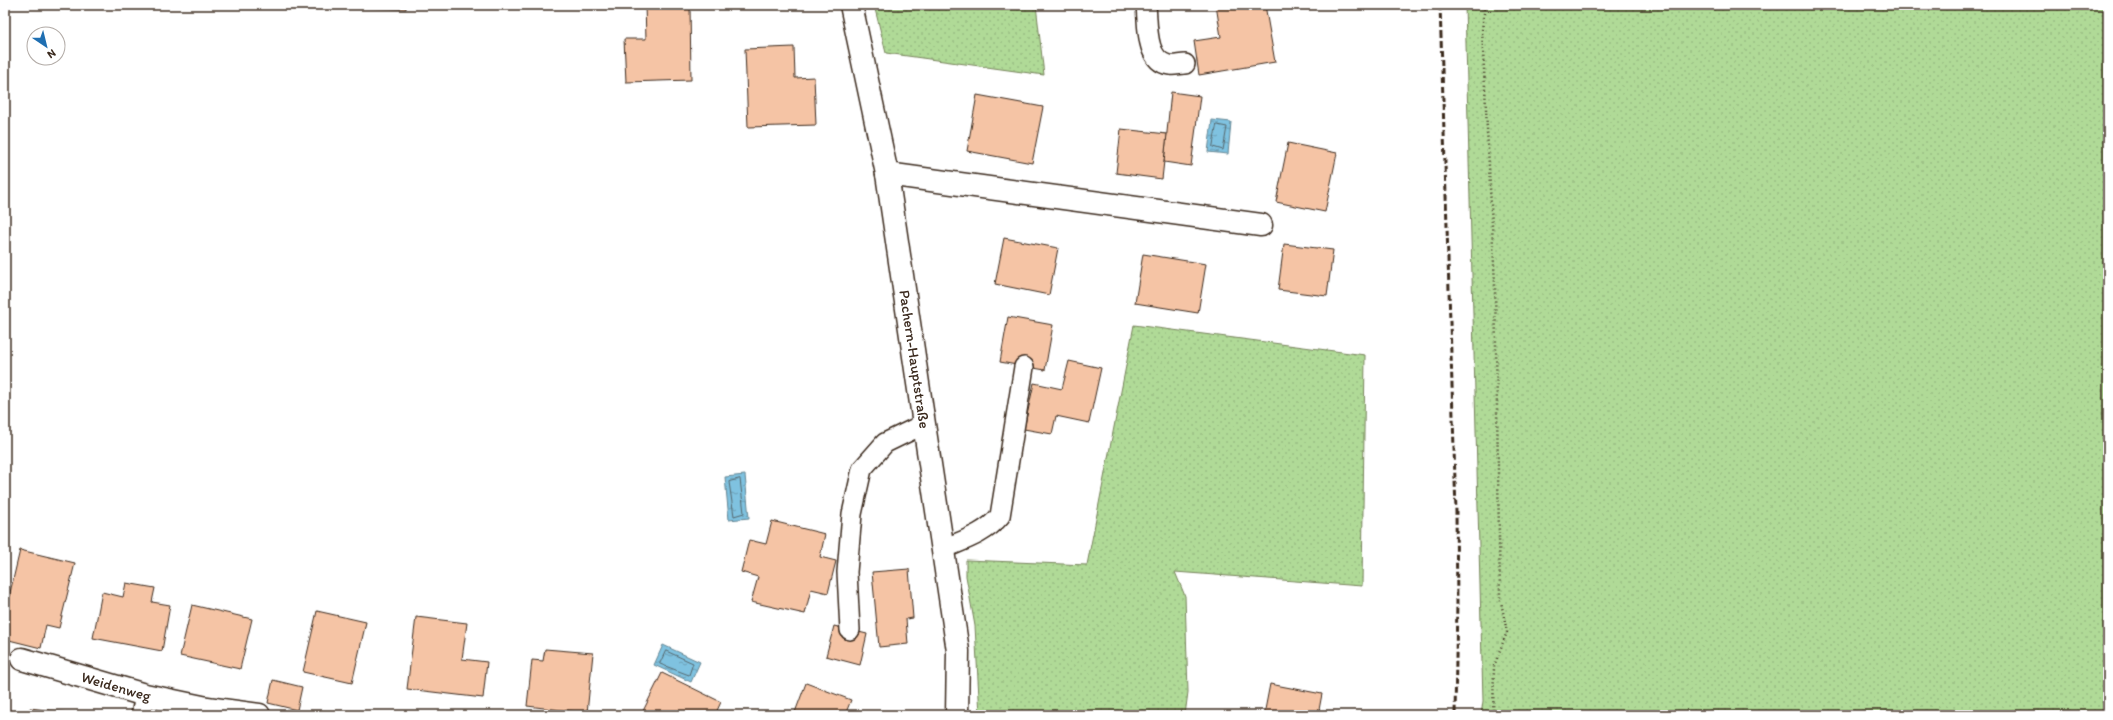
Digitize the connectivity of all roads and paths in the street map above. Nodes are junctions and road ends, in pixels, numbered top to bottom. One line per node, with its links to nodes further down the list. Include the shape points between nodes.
1 (851, 5): 5 (main road, Pachern-Hauptstraße)
2 (1146, 5): 4 (lane, via 1150,46 1155,57 1168,65)
3 (1485, 5): 15 (path, via 1482,30 1495,284 1500,597 1507,632 1494,666)
4 (1185, 64)
5 (887, 174): 6 (main road); 8 (main road, Pachern-Hauptstraße)
6 (1261, 225)
7 (1024, 367): 9 (lane, via 1000,516 979,534)
8 (924, 424): 9 (main road, Pachern-Hauptstraße); 10 (lane, via 885,443 862,469 852,514 847,572)
9 (943, 548): 14 (main road, Pachern-Hauptstraße, via 958,651)
10 (850, 630)
11 (22, 659): 12 (main road, Weidenweg)
12 (143, 705): 13 (main road, Weidenweg, via 207,708)
13 (259, 715)
14 (957, 715)
15 (1493, 715)

